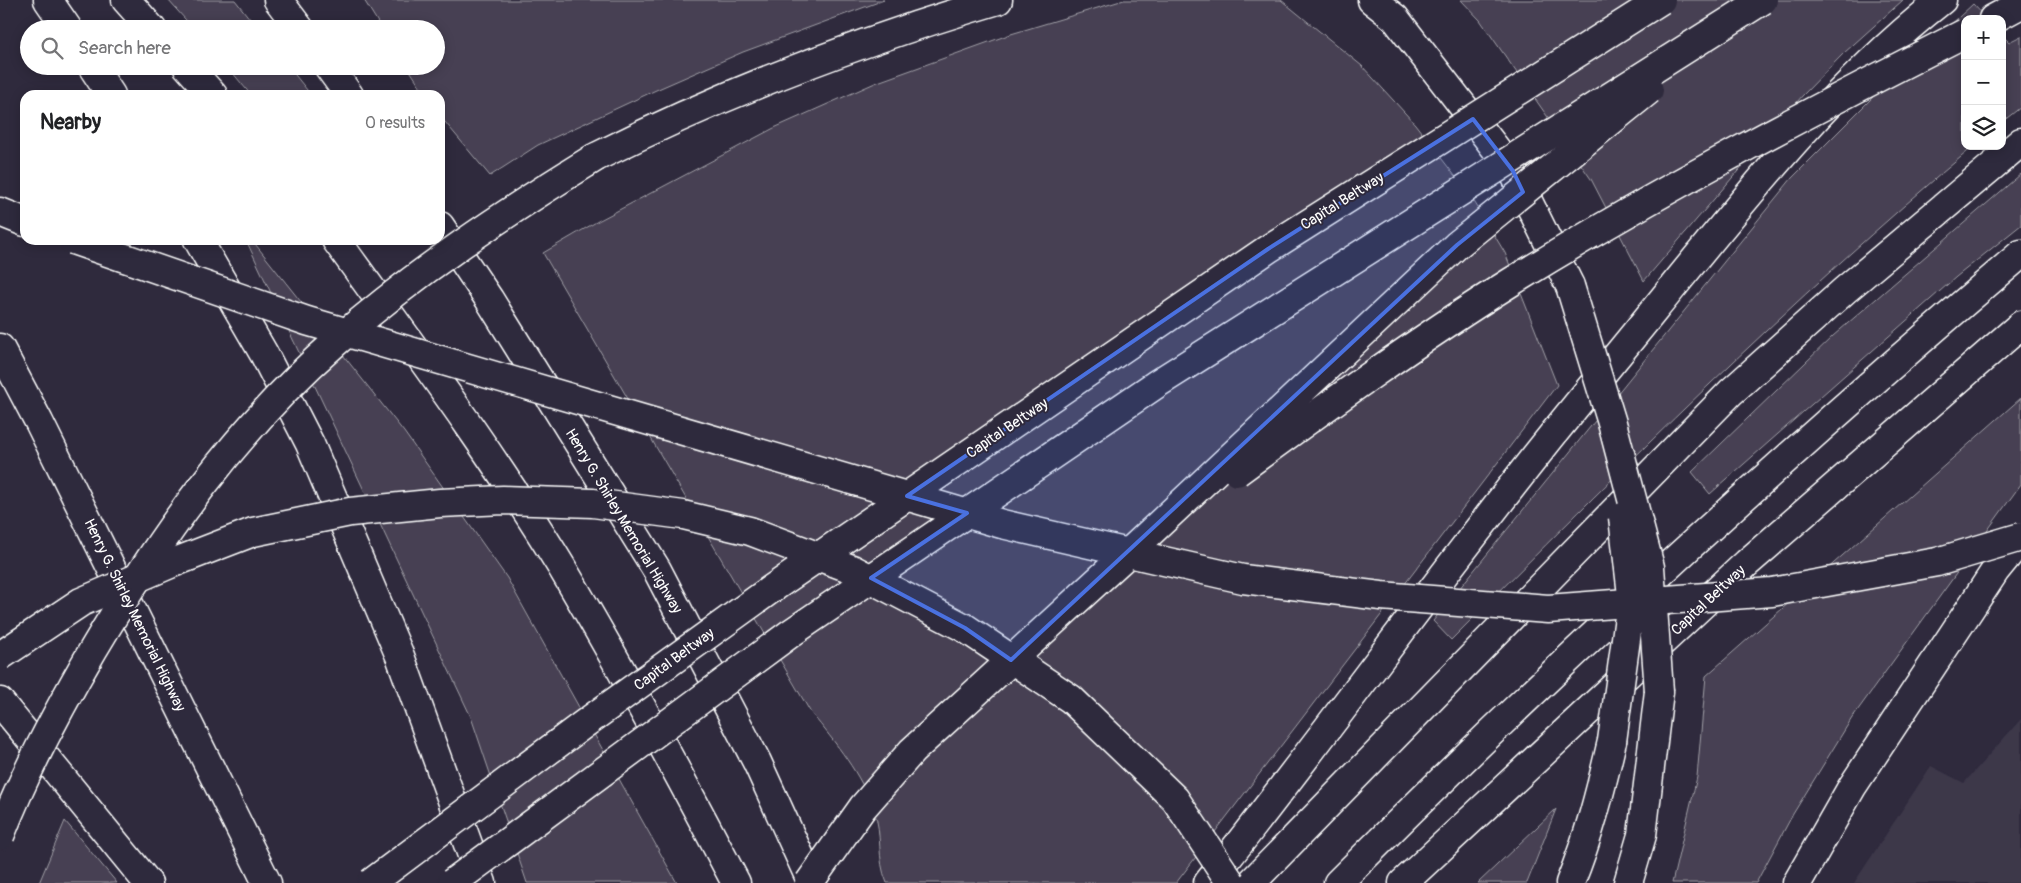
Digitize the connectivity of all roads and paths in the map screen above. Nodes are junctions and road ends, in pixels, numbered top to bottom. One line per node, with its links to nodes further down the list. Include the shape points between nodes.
1 (48, 0): 10 (highway)
2 (126, 0): 11 (highway)
3 (278, 0): 12 (highway)
4 (998, 0): 35 (highway, bridge, via 830,54 736,91 596,157 502,215 427,267 335,342 218,464 165,535 67,695 17,793)
5 (1372, 0): 30 (highway, bridge, via 1395,18 1513,171 1570,286)
6 (1661, 0): 38 (highway, Capital Beltway, bridge, via 1268,249 770,590)
7 (1763, 0): 39 (highway, bridge, via 1150,389 790,633)
8 (1768, 0): 32 (highway, bridge, via 1629,106 1457,245)
9 (1942, 0): 43 (highway, via 1873,61 1802,134 1712,239 1541,449)
10 (62, 20)
11 (144, 20)
12 (293, 20)
13 (1961, 35): 32 (highway, bridge, via 1692,177 1512,282 1357,384)
14 (98, 75): 17 (highway)
15 (196, 75): 18 (highway)
16 (335, 75): 19 (highway)
17 (109, 90)
18 (209, 90)
19 (345, 90)
20 (2021, 142): 45 (highway, via 1845,290 1731,392)
21 (0, 212): 22 (highway)
22 (20, 220)
23 (445, 233): 42 (highway, Henry G. Shirley Memorial Highway, via 657,570 757,762)
24 (87, 245): 31 (highway, bridge, via 307,321 1002,524 1243,579 1381,596 1548,609 1772,592 1937,562)
25 (201, 245): 40 (highway, via 264,354 310,444 400,656)
26 (340, 245): 41 (highway, via 457,410 560,565 664,745)
27 (2021, 254): 46 (highway, via 1799,445 1572,653)
28 (2021, 325): 47 (highway, Capital Beltway, via 1747,563)
29 (0, 348): 37 (highway, Henry G. Shirley Memorial Highway)
30 (1612, 423): 48 (highway, bridge, via 1632,595 1612,741 1598,802); 49 (highway, bridge, via 1650,566 1659,691 1642,836)
31 (2021, 538): 50 (highway, via 1995,571 1852,787)
32 (1137, 545): 42 (highway, bridge, via 912,751 863,807)
33 (0, 656): 44 (highway, bridge, via 81,602 170,564 253,532 340,514 503,500 593,503 683,515 750,531 852,568 965,628 1071,699 1176,799)
34 (0, 702): 36 (highway)
35 (0, 836)
36 (148, 883)
37 (267, 883)
38 (371, 883)
39 (452, 883)
40 (482, 883)
41 (736, 883)
42 (810, 883)
43 (1208, 883)
44 (1231, 883)
45 (1251, 883)
46 (1338, 883)
47 (1404, 883)
48 (1570, 883)
49 (1628, 883)
50 (1797, 883)

